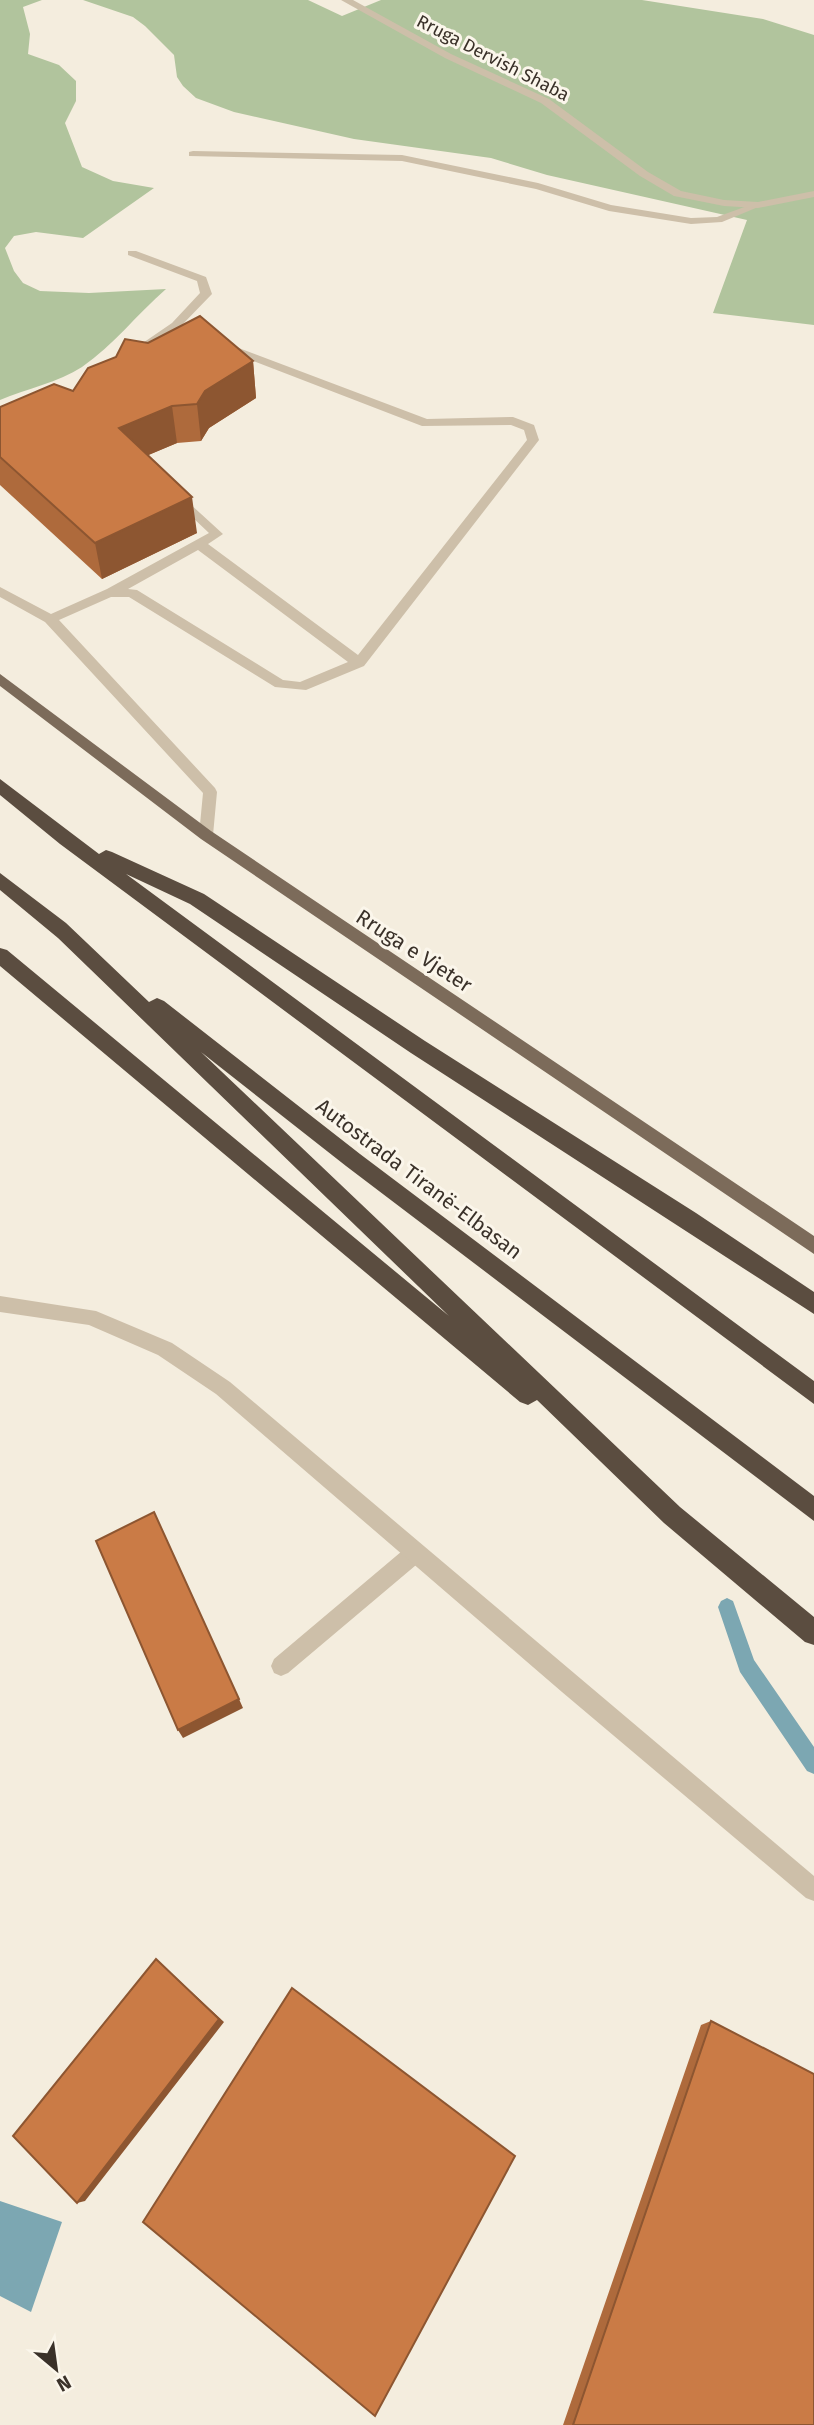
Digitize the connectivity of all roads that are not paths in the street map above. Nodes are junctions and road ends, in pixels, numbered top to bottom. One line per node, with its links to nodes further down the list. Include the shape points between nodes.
1 (346, 0): 4 (street, Rruga Dervish Shaba, via 448,56 545,101 678,194)
2 (193, 154): 4 (street, via 402,158 538,186 609,208 691,221 718,219)
3 (814, 194): 4 (street, Rruga Dervish Shaba)
4 (758, 205)
5 (132, 253): 6 (street, via 202,279 206,294)
6 (162, 335): 7 (street); 9 (street)
7 (188, 340)
8 (214, 345): 15 (street, via 426,423 513,421 530,428 533,440)
9 (127, 359)
10 (163, 482): 11 (street, via 217,534)
11 (199, 544): 13 (street); 15 (street)
12 (0, 591): 14 (street)
13 (109, 593): 14 (street); 15 (street, via 132,593 280,684 301,687)
14 (50, 619): 18 (street, via 210,792)
15 (359, 663)
16 (0, 679): 18 (main road, Rruga e Vjeter)
17 (0, 785): 19 (highway)
18 (206, 835): 23 (main road, Rruga e Vjeter)
19 (66, 839): 25 (highway, via 197,899); 26 (highway)
20 (0, 880): 21 (highway, Autostrada Tiranë-Elbasan)
21 (59, 928): 27 (highway, Autostrada Tiranë-Elbasan, via 353,1160); 28 (highway)
22 (0, 955): 28 (highway)
23 (814, 1246)
24 (0, 1304): 29 (street, via 90,1317 165,1349 223,1388)
25 (814, 1304)
26 (814, 1394)
27 (814, 1510)
28 (672, 1515): 30 (highway)
29 (415, 1553): 31 (street); 32 (street)
30 (814, 1633)
31 (281, 1666)
32 (814, 1890)

